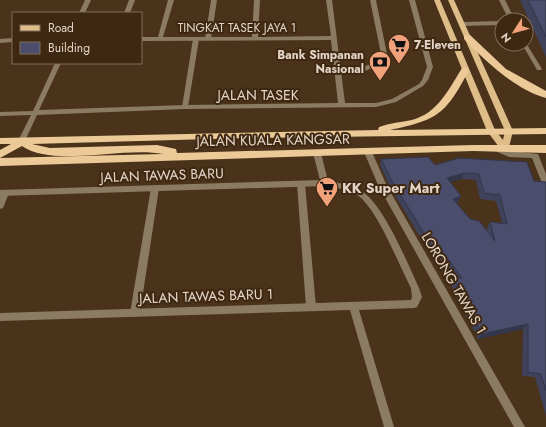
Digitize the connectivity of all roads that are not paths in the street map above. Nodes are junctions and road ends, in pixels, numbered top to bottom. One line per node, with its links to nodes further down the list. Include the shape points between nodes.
1 (88, 0): 12 (street)
2 (132, 0): 13 (street)
3 (171, 0): 21 (street)
4 (214, 0): 23 (street)
5 (257, 0): 18 (street)
6 (329, 0): 19 (street)
7 (373, 0): 29 (street, via 384,54 376,65 364,70)
8 (412, 0): 32 (street, JALAN TASEK, via 430,67 425,80 394,101 376,105)
9 (437, 0): 30 (main road)
10 (451, 0): 16 (main road)
11 (502, 0): 14 (street)
12 (82, 12)
13 (127, 12)
14 (508, 12)
15 (494, 23): 16 (street)
16 (462, 24): 17 (main road)
17 (467, 37): 31 (highway, via 508,75); 37 (main road)
18 (255, 38): 19 (street, TINGKAT TASEK JAYA 1); 23 (street, TINGKAT TASEK JAYA 1)
19 (333, 38): 29 (street)
20 (142, 39): 21 (street, TINGKAT TASEK JAYA 1)
21 (160, 39): 22 (street, TINGKAT TASEK JAYA 1)
22 (196, 39): 23 (street, TINGKAT TASEK JAYA 1); 33 (street)
23 (208, 39)
24 (12, 40): 25 (street)
25 (0, 41)
26 (529, 52): 28 (street)
27 (58, 64): 35 (street)
28 (539, 69)
29 (338, 70): 32 (street)
30 (465, 70): 36 (main road); 39 (highway, via 453,94 440,109 415,122 386,127)
31 (546, 95)
32 (342, 106): 33 (street, JALAN TASEK)
33 (185, 108): 35 (street, JALAN TASEK)
34 (0, 114): 35 (street, JALAN TASEK)
35 (34, 114): 40 (street)
36 (491, 131): 37 (highway, JALAN KUALA KANGSAR); 39 (highway, JALAN KUALA KANGSAR); 42 (main road)
37 (509, 131): 38 (highway, JALAN KUALA KANGSAR); 42 (main road)
38 (546, 131)
39 (370, 134): 40 (highway, JALAN KUALA KANGSAR)
40 (22, 140): 41 (highway, JALAN KUALA KANGSAR); 46 (highway); 47 (highway, via 29,147 50,152 157,149)
41 (0, 141)
42 (500, 148): 43 (highway, JALAN KUALA KANGSAR); 44 (highway, JALAN KUALA KANGSAR); 50 (street, via 509,154 535,156)
43 (546, 149)
44 (368, 152): 45 (highway, JALAN KUALA KANGSAR); 61 (street, LORONG TAWAS 1, via 383,187)
45 (317, 153): 47 (highway, JALAN KUALA KANGSAR); 49 (street)
46 (0, 154)
47 (182, 156): 48 (highway, JALAN KUALA KANGSAR)
48 (0, 162)
49 (325, 183): 51 (street, JALAN TAWAS BARU); 55 (street, JALAN TAWAS BARU, via 354,190 369,201 415,288 417,297)
50 (546, 183)
51 (301, 184): 52 (street, JALAN TAWAS BARU); 57 (street)
52 (155, 188): 53 (street, JALAN TAWAS BARU); 58 (street)
53 (3, 193): 54 (street)
54 (0, 206)
55 (414, 304): 56 (street, JALAN TAWAS BARU 1)
56 (353, 306): 57 (street, JALAN TAWAS BARU 1); 60 (street)
57 (311, 307): 58 (street, JALAN TAWAS BARU 1)
58 (135, 313): 59 (street, JALAN TAWAS BARU 1)
59 (0, 317)
60 (389, 427)
61 (520, 427)

